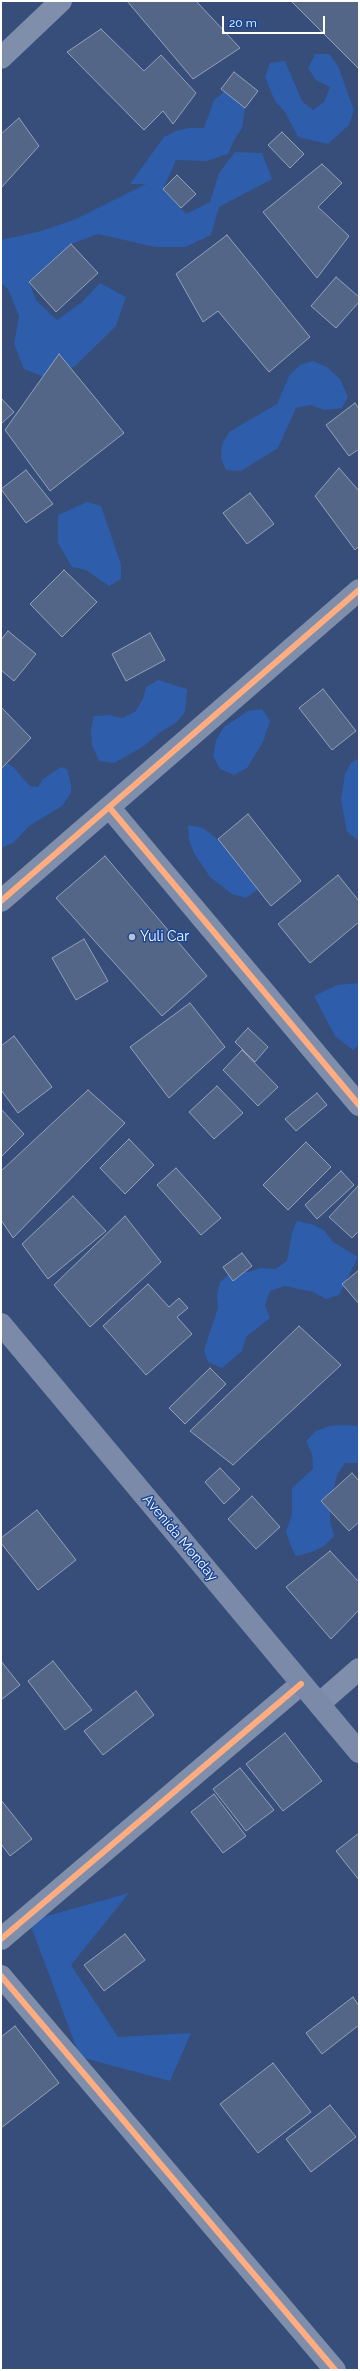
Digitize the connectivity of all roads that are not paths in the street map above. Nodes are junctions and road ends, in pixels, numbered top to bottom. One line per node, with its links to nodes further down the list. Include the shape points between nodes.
1 (61, 1): 2 (street)
2 (1, 58)
3 (359, 590): 4 (street)
4 (109, 807): 5 (street); 6 (street)
5 (1, 901)
6 (359, 1105)
7 (1, 1324): 9 (main road, Avenida Monday)
8 (359, 1669): 10 (street)
9 (301, 1684): 10 (main road, Avenida Monday); 12 (street)
10 (319, 1704): 11 (main road, Avenida Monday)
11 (359, 1752)
12 (1, 1938)
13 (1, 1976): 14 (street)
14 (335, 2370)

